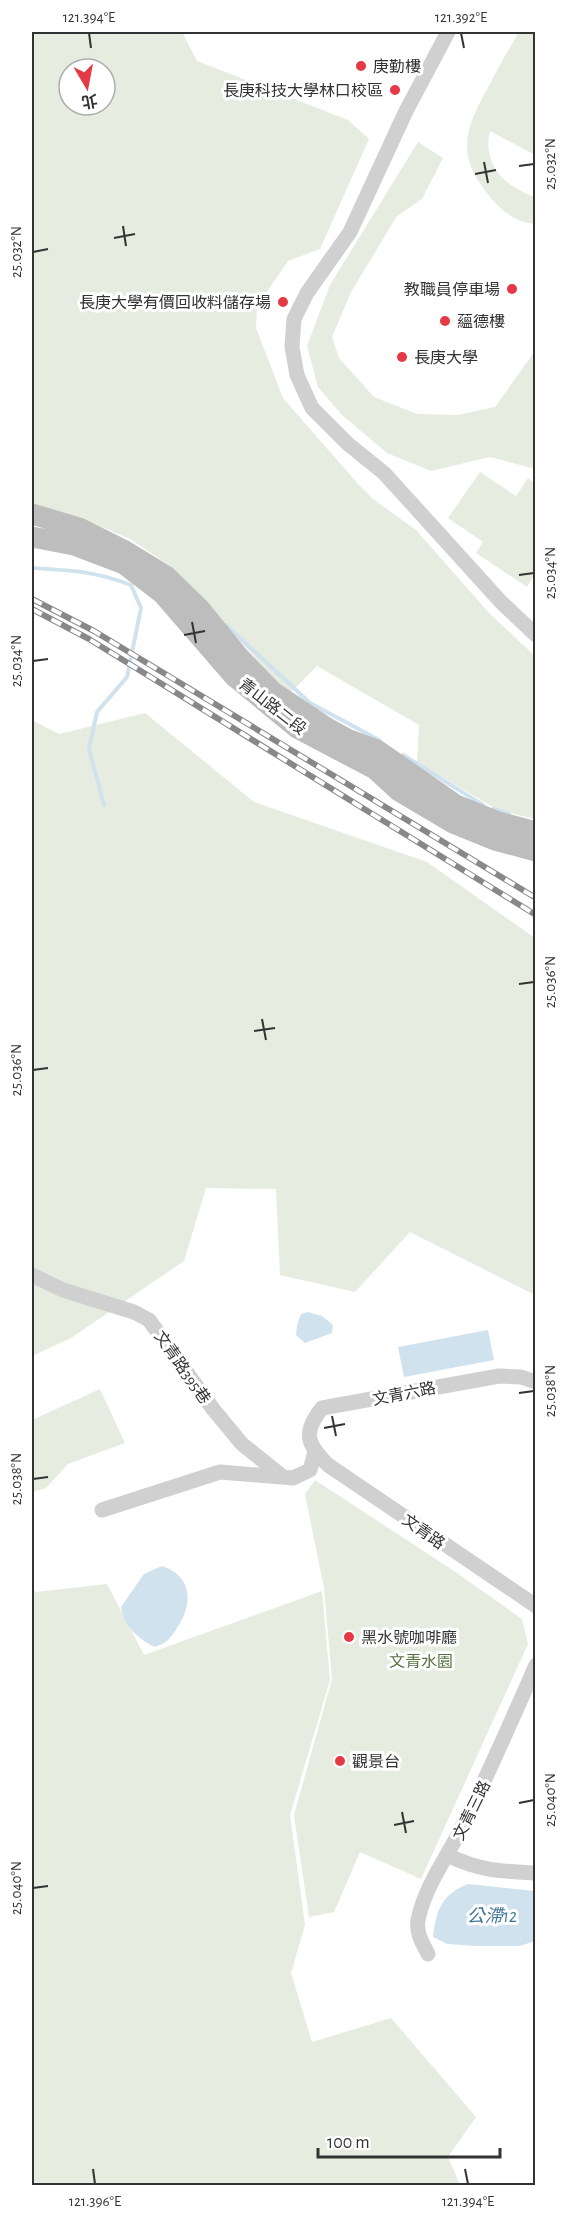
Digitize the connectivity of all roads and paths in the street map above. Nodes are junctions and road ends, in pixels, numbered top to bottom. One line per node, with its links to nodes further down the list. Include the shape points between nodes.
1 (448, 32): 4 (street, via 350,232 307,292 294,320 292,347 297,375 312,408 384,473)
2 (32, 514): 5 (street, 青山路二段, via 79,528 166,576 273,692 327,728 377,750 456,805)
3 (32, 537): 6 (street, 青山路二段, via 74,545 124,564 163,594 235,677 297,728 375,769 399,791 453,823)
4 (536, 635)
5 (536, 832)
6 (536, 851)
7 (32, 1275): 10 (street, 文青路395巷, via 149,1320 242,1444)
8 (536, 1382): 9 (street, 文青六路, via 499,1376 322,1408 311,1422 309,1436)
9 (315, 1452): 10 (street, via 310,1470 293,1478); 12 (street, 文青路, via 337,1471)
10 (282, 1476): 11 (street, via 220,1472)
11 (102, 1510)
12 (536, 1606)
13 (536, 1665): 14 (street, 文青三路)
14 (447, 1855): 15 (street, via 486,1870); 16 (street, 文青三路, via 423,1899 418,1922 418,1933)
15 (536, 1874)
16 (428, 1954)

